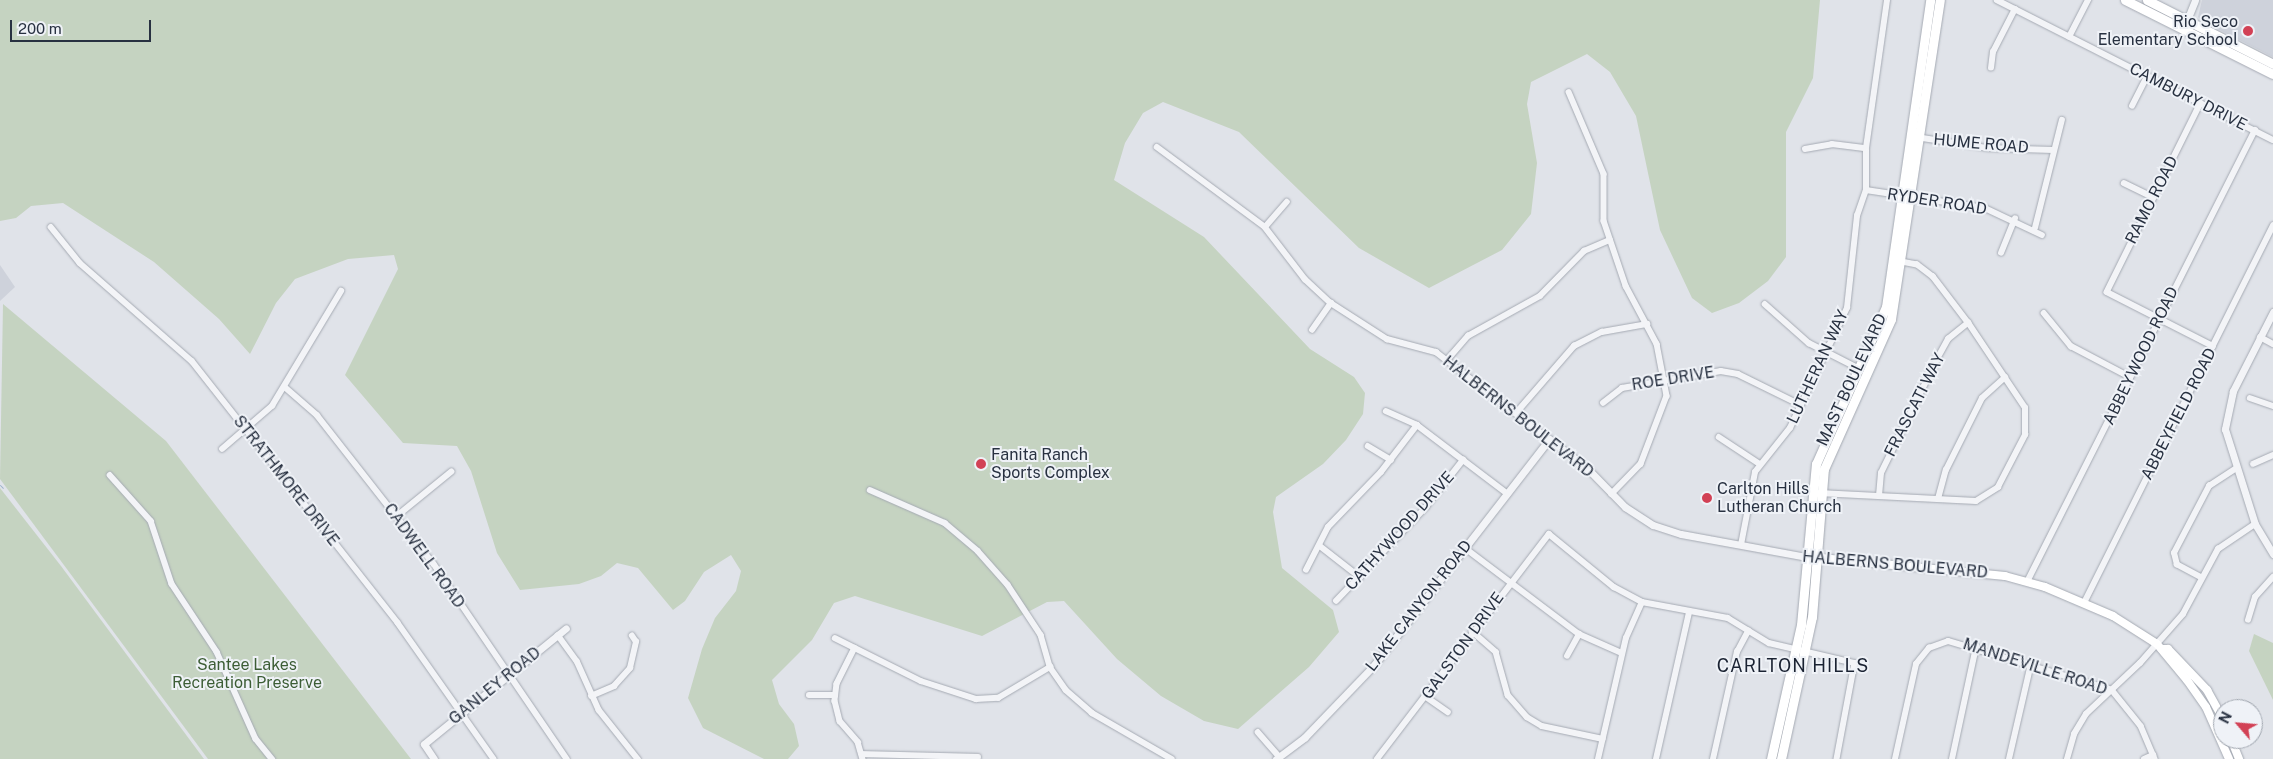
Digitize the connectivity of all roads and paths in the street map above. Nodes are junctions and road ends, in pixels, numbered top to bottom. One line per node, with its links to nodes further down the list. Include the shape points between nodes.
1 (1887, 0): 25 (street, LUTHERAN WAY)
2 (1930, 0): 21 (main road, MAST BOULEVARD)
3 (1940, 0): 22 (main road, MAST BOULEVARD)
4 (1997, 0): 9 (street, CAMBURY DRIVE)
5 (2088, 0): 11 (street)
6 (2125, 0): 10 (main road)
7 (2147, 0): 10 (main road)
8 (2195, 0): 10 (street)
9 (2015, 9): 11 (street, CAMBURY DRIVE); 13 (street, via 1992,52)
10 (2185, 25): 12 (main road); 14 (main road)
11 (2069, 37): 15 (street, CAMBURY DRIVE)
12 (2273, 64)
13 (1991, 68)
14 (2273, 74)
15 (2147, 76): 17 (street, CAMBURY DRIVE); 18 (street)
16 (1569, 92): 39 (street, via 1604,174 1604,221)
17 (2201, 102): 20 (street, CAMBURY DRIVE); 31 (street, RAMO ROAD)
18 (2132, 106)
19 (2062, 120): 27 (street)
20 (2255, 130): 23 (street, CAMBURY DRIVE); 47 (street, ABBEYWOOD ROAD)
21 (1909, 137): 22 (street, HUME ROAD); 30 (main road, MAST BOULEVARD)
22 (1921, 138): 27 (street, HUME ROAD, via 1988,148); 30 (main road, MAST BOULEVARD)
23 (2273, 140)
24 (1157, 146): 36 (street, HALBERNS BOULEVARD)
25 (1866, 148): 26 (street, via 1832,144); 29 (street, LUTHERAN WAY)
26 (1805, 149)
27 (2053, 150): 37 (street)
28 (2124, 183): 31 (street)
29 (1866, 190): 30 (street, RYDER ROAD); 54 (street, LUTHERAN WAY, via 1856,216 1846,308)
30 (1906, 197): 33 (street, RYDER ROAD, via 1985,208); 41 (main road, MAST BOULEVARD)
31 (2153, 198): 47 (street, RAMO ROAD, via 2107,287 2113,296)
32 (1287, 202): 36 (street)
33 (2015, 219): 37 (street, RYDER ROAD); 40 (street)
34 (2273, 226): 53 (street, ABBEYFIELD ROAD)
35 (51, 227): 69 (street, STRATHMORE DRIVE, via 80,263 184,352)
36 (1265, 227): 43 (street, HALBERNS BOULEVARD, via 1306,279)
37 (2035, 228): 38 (street)
38 (2042, 235)
39 (1610, 240): 49 (street, via 1626,286); 55 (street, via 1584,251 1563,277 1540,296 1468,336)
40 (2001, 253)
41 (1896, 261): 48 (street, via 1917,266 1933,276); 56 (main road, MAST BOULEVARD, via 1886,307); 57 (main road, MAST BOULEVARD, via 1889,325)
42 (341, 291): 61 (street)
43 (1331, 303): 50 (street); 55 (street, HALBERNS BOULEVARD, via 1387,339 1436,352)
44 (1765, 304): 54 (street, via 1809,343)
45 (2273, 312): 51 (street)
46 (2044, 314): 59 (street, via 2071,346)
47 (2158, 320): 53 (street); 59 (street, ABBEYWOOD ROAD)
48 (1968, 323): 58 (street); 86 (street, FRASCATI WAY, via 1950,337 1937,360 1881,473)
49 (1647, 324): 60 (street, via 1657,344); 67 (street, via 1602,332 1574,346)
50 (1312, 330)
51 (2260, 338): 52 (street); 79 (street, via 2226,413 2227,445)
52 (2273, 344)
53 (2213, 346): 103 (street, ABBEYFIELD ROAD)
54 (1828, 352): 56 (street); 64 (street, LUTHERAN WAY)
55 (1447, 360): 67 (street, HALBERNS BOULEVARD)
56 (1860, 369): 57 (street); 83 (main road, MAST BOULEVARD, via 1820,450)
57 (1869, 373): 83 (main road, MAST BOULEVARD)
58 (2005, 377): 87 (street, via 1982,398 1946,470); 87 (street, via 2027,418 2025,435 1998,487 1984,498 1972,502)
59 (2130, 377): 100 (street, ABBEYWOOD ROAD)
60 (1664, 380): 63 (street, ROE DRIVE, via 1615,390); 64 (street, ROE DRIVE, via 1733,372); 85 (street, via 1666,406 1644,458)
61 (285, 388): 69 (street); 88 (street, CADWELL ROAD, via 317,415)
62 (2250, 398): 65 (street)
63 (1603, 403)
64 (1801, 405): 77 (street, LUTHERAN WAY, via 1790,428)
65 (2273, 406)
66 (1386, 412): 68 (street)
67 (1516, 413): 71 (street, HALBERNS BOULEVARD)
68 (1417, 425): 75 (street); 76 (street)
69 (246, 430): 73 (street); 130 (street, STRATHMORE DRIVE, via 398,623)
70 (1719, 437): 77 (street)
71 (1549, 439): 84 (street, LAKE CANYON ROAD); 85 (street, HALBERNS BOULEVARD)
72 (1368, 446): 75 (street)
73 (222, 449)
74 (2273, 455): 78 (street)
75 (1391, 460): 91 (street, via 1331,524)
76 (1463, 460): 84 (street); 96 (street, CATHYWOOD DRIVE, via 1426,507)
77 (1760, 464): 90 (street, LUTHERAN WAY)
78 (2253, 464)
79 (2236, 469): 89 (street); 97 (street, via 2209,486 2174,553 2177,565)
80 (451, 472): 88 (street)
81 (110, 476): 137 (street, via 151,521 172,584 217,652 256,739)
82 (870, 490): 121 (street, via 945,523 978,552 1008,585 1041,635)
83 (1814, 493): 86 (street); 94 (main road, MAST BOULEVARD)
84 (1508, 494): 92 (street, LAKE CANYON ROAD)
85 (1612, 494): 90 (street, HALBERNS BOULEVARD, via 1632,512 1662,528)
86 (1879, 496): 87 (street)
87 (1938, 499)
88 (397, 516): 122 (street, CADWELL ROAD)
89 (2254, 524): 93 (street); 97 (street, via 2222,544)
90 (1741, 545): 94 (street, HALBERNS BOULEVARD)
91 (1320, 546): 95 (street); 96 (street, via 1331,550)
92 (1465, 548): 99 (street); 136 (street, LAKE CANYON ROAD, via 1374,665)
93 (2273, 554)
94 (1811, 557): 100 (main road, HALBERNS BOULEVARD, via 1951,568); 116 (main road, MAST BOULEVARD); 117 (main road, MAST BOULEVARD)
95 (1306, 570)
96 (1360, 577): 101 (street, CATHYWOOD DRIVE)
97 (2200, 577): 113 (street, via 2183,614)
98 (2273, 577): 105 (street, via 2255,597)
99 (1511, 581): 102 (street, GALSTON DRIVE, via 1548,534 1614,587); 107 (street, GALSTON DRIVE); 109 (street)
100 (2027, 582): 103 (main road, HALBERNS BOULEVARD)
101 (1336, 601)
102 (1642, 602): 104 (street); 118 (street)
103 (2084, 603): 113 (main road, HALBERNS BOULEVARD)
104 (1689, 612): 108 (street, via 1728,618); 145 (street)
105 (2248, 620)
106 (566, 628): 110 (street, GANLEY ROAD)
107 (1472, 631): 127 (street, GALSTON DRIVE); 132 (street, via 1496,652 1508,694 1527,717 1542,726)
108 (1748, 631): 116 (street, via 1764,641); 146 (street, via 1737,652)
109 (1579, 634): 118 (street); 119 (street)
110 (558, 635): 122 (street, GANLEY ROAD); 125 (street, via 577,661)
111 (632, 636): 125 (street, via 636,642 630,668 614,686)
112 (835, 638): 114 (street)
113 (2160, 647): 123 (street); 128 (main road, HALBERNS BOULEVARD, via 2168,648); 155 (main road, via 2206,707)
114 (854, 648): 121 (street, via 921,681 980,700 998,698); 126 (street)
115 (1976, 648): 120 (street, MANDEVILLE ROAD); 150 (street, MANDEVILLE ROAD, via 1943,642 1926,651 1916,664); 151 (street)
116 (1796, 649): 117 (street); 147 (main road, MAST BOULEVARD)
117 (1806, 651): 148 (main road, MAST BOULEVARD); 149 (street, via 1852,663 1858,670)
118 (1622, 653): 132 (street)
119 (1567, 656)
120 (2031, 664): 123 (street, MANDEVILLE ROAD); 152 (street)
121 (1050, 667): 142 (street, via 1078,703)
122 (509, 675): 130 (street, GANLEY ROAD); 140 (street, CADWELL ROAD)
123 (2112, 690): 135 (street, MANDEVILLE ROAD, via 2141,726); 153 (street, via 2079,723)
124 (809, 695): 126 (street)
125 (591, 696): 141 (street)
126 (835, 696): 133 (street, via 840,721)
127 (1425, 696): 129 (street); 143 (street, GALSTON DRIVE)
128 (2213, 701)
129 (1448, 712)
130 (459, 716): 138 (street, GANLEY ROAD, via 424,744); 139 (street, STRATHMORE DRIVE)
131 (1258, 732): 136 (street)
132 (1603, 739): 144 (street)
133 (862, 757): 134 (street)
134 (978, 757)
135 (2154, 757): 154 (street)
136 (1278, 758)
137 (272, 759)
138 (434, 759)
139 (494, 759)
140 (567, 759)
141 (637, 759)
142 (1172, 759)
143 (1377, 759)
144 (1598, 759)
145 (1656, 759)
146 (1713, 759)
147 (1772, 759)
148 (1781, 759)
149 (1837, 759)
150 (1895, 759)
151 (1952, 759)
152 (2009, 759)
153 (2068, 759)
154 (2144, 759)
155 (2229, 759)

